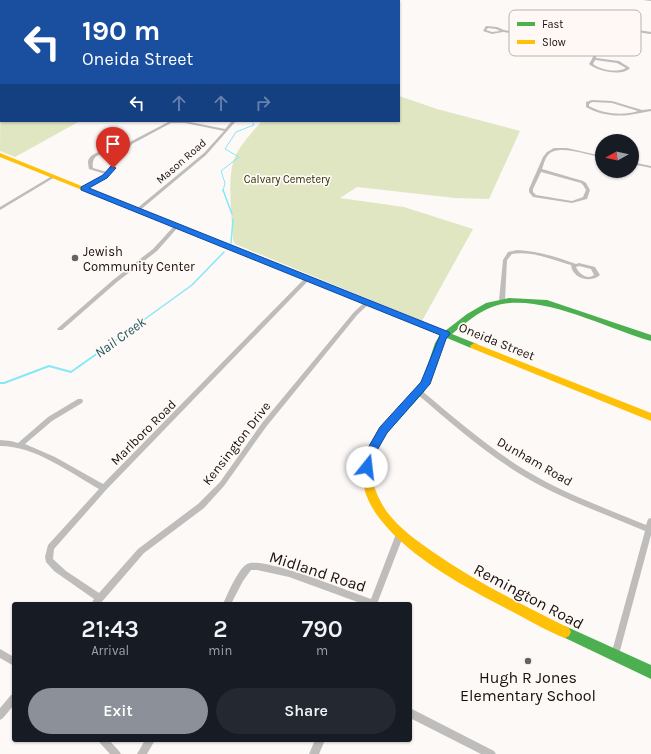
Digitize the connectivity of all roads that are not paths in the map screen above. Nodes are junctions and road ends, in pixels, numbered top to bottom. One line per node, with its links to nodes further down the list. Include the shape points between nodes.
1 (644, 0): 2 (street)
2 (651, 0)
3 (503, 31): 3 (street, via 492,33 483,29 494,27); 4 (street)
4 (509, 32)
5 (641, 32): 6 (street)
6 (651, 33)
7 (595, 56): 8 (street)
8 (594, 59): 8 (street, via 591,64 598,68 619,71 628,68 618,62)
9 (651, 110): 10 (street)
10 (642, 111): 10 (street, via 606,113 586,105 592,101 607,101)
11 (233, 122): 12 (street, Mason Road)
12 (226, 130): 13 (street, via 185,122 170,122 136,140); 23 (street, Mason Road, via 205,154)
13 (124, 152): 19 (street); 19 (street, via 102,151 91,161 91,169)
14 (0, 155): 20 (street, Oneida Street)
15 (595, 156): 18 (street, via 554,149 549,151)
16 (639, 164): 17 (street)
17 (651, 167)
18 (540, 170): 18 (street, via 531,189 535,196 572,202 585,198 588,190 582,182)
19 (108, 174): 21 (street)
20 (53, 176): 21 (street, Oneida Street); 22 (street)
21 (83, 189): 23 (street, Oneida Street)
22 (0, 209)
23 (137, 210): 24 (street, Oneida Street)
24 (177, 226): 26 (street, Oneida Street); 29 (street, via 155,250)
25 (575, 265): 27 (street, via 535,254 510,253 505,260)
26 (307, 279): 28 (street, Oneida Street); 37 (street, Marlboro Road)
27 (502, 300): 30 (street, via 485,305); 31 (street, via 544,302)
28 (367, 303): 30 (street, Oneida Street); 40 (street, Kensington Drive, via 264,425 222,484 201,506 141,551)
29 (60, 329)
30 (446, 334): 32 (street, Remington Road, via 442,338 430,374); 34 (street, Oneida Street)
31 (651, 338)
32 (419, 392): 38 (street, Dunham Road, via 468,433 524,472 576,498); 39 (street, Remington Road, via 384,430 370,453 367,467 371,494 377,508)
33 (80, 401): 36 (street, via 50,419)
34 (651, 417)
35 (0, 443): 36 (street)
36 (20, 445): 37 (street, via 44,455)
37 (104, 488): 40 (street, Marlboro Road, via 51,547 49,559 59,570)
38 (650, 526): 46 (street)
39 (400, 534): 44 (street); 46 (street, Remington Road, via 468,582 529,616)
40 (100, 598): 41 (street, Kensington Drive)
41 (97, 602)
42 (228, 602): 43 (street, Midland Road, via 246,570 254,566 272,568)
43 (367, 602)
44 (374, 602)
45 (0, 653): 47 (street)
46 (614, 655): 48 (street, Remington Road)
47 (12, 661)
48 (651, 672)
49 (12, 700): 51 (street)
50 (412, 714): 58 (street)
51 (0, 715)
52 (105, 742): 55 (street)
53 (149, 742): 56 (street)
54 (319, 742): 57 (street)
55 (116, 754)
56 (142, 754)
57 (314, 754)
58 (490, 754)

